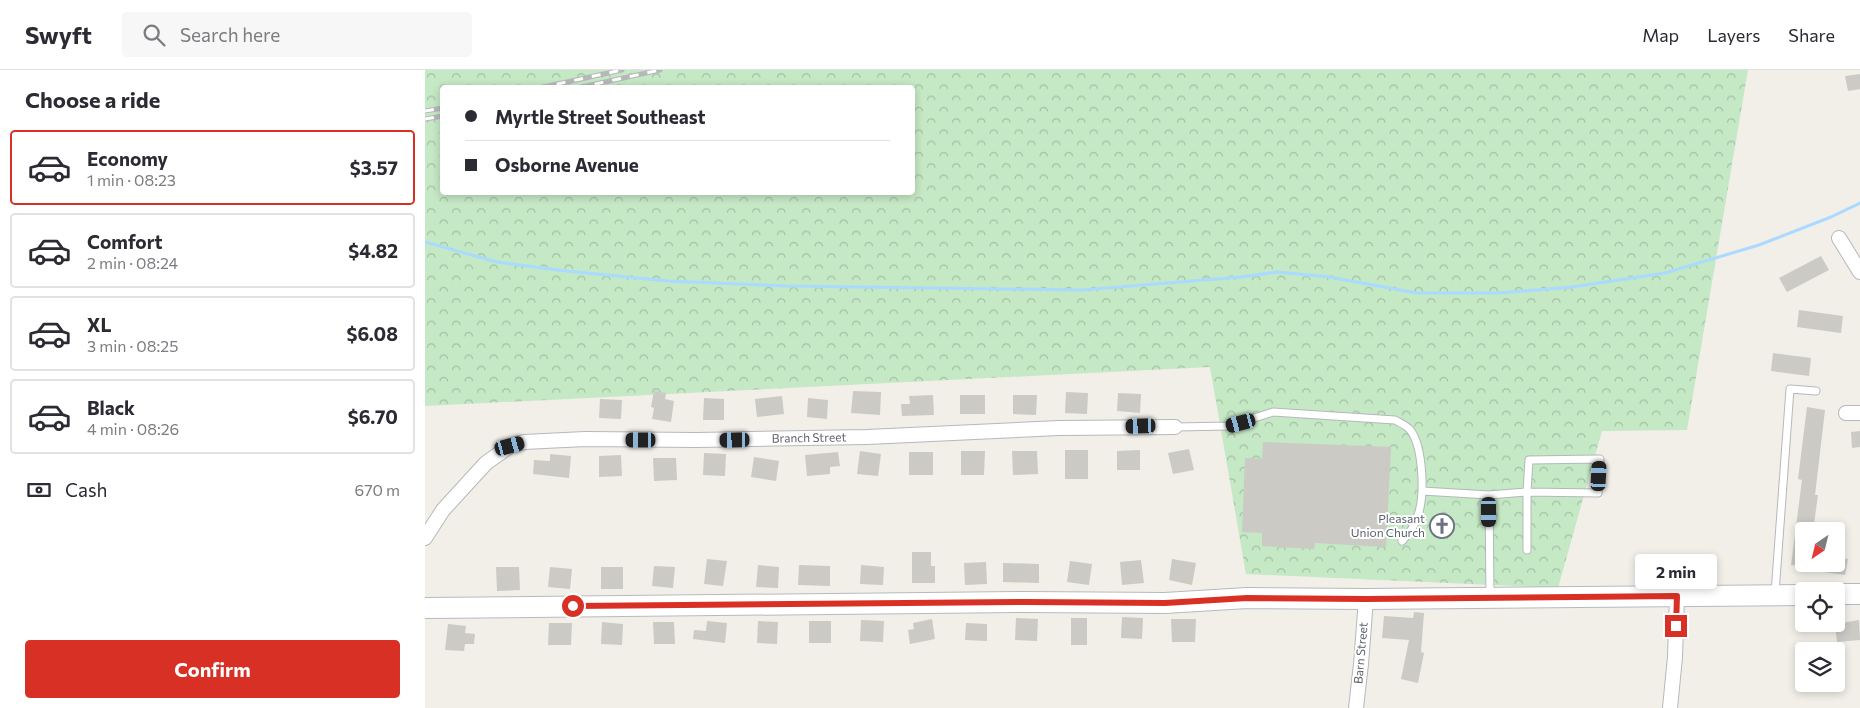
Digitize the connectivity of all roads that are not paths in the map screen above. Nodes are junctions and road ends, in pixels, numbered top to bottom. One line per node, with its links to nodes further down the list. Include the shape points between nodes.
1 (1839, 238): 2 (street)
2 (1860, 272)
3 (1816, 391): 15 (lane, via 1790,389)
4 (1845, 413): 5 (street)
5 (1860, 413)
6 (1175, 427): 7 (lane, via 1229,426 1273,412 1395,420 1410,429 1416,440); 10 (street, Branch Street, via 524,442 510,446 486,463 443,510)
7 (1422, 491): 9 (lane); 11 (lane, via 1413,529)
8 (1527, 492): 8 (lane, via 1529,460 1600,459 1598,493); 9 (lane); 12 (lane)
9 (1489, 496): 18 (lane)
10 (425, 538)
11 (1402, 541)
12 (1527, 550)
13 (1845, 594): 14 (street)
14 (1860, 594)
15 (1775, 595): 16 (street); 17 (street)
16 (1795, 595)
17 (1677, 596): 18 (street); 22 (street)
18 (1490, 598): 19 (street)
19 (1366, 599): 20 (street); 21 (street, Barn Street)
20 (425, 608)
21 (1355, 708)
22 (1669, 708)

